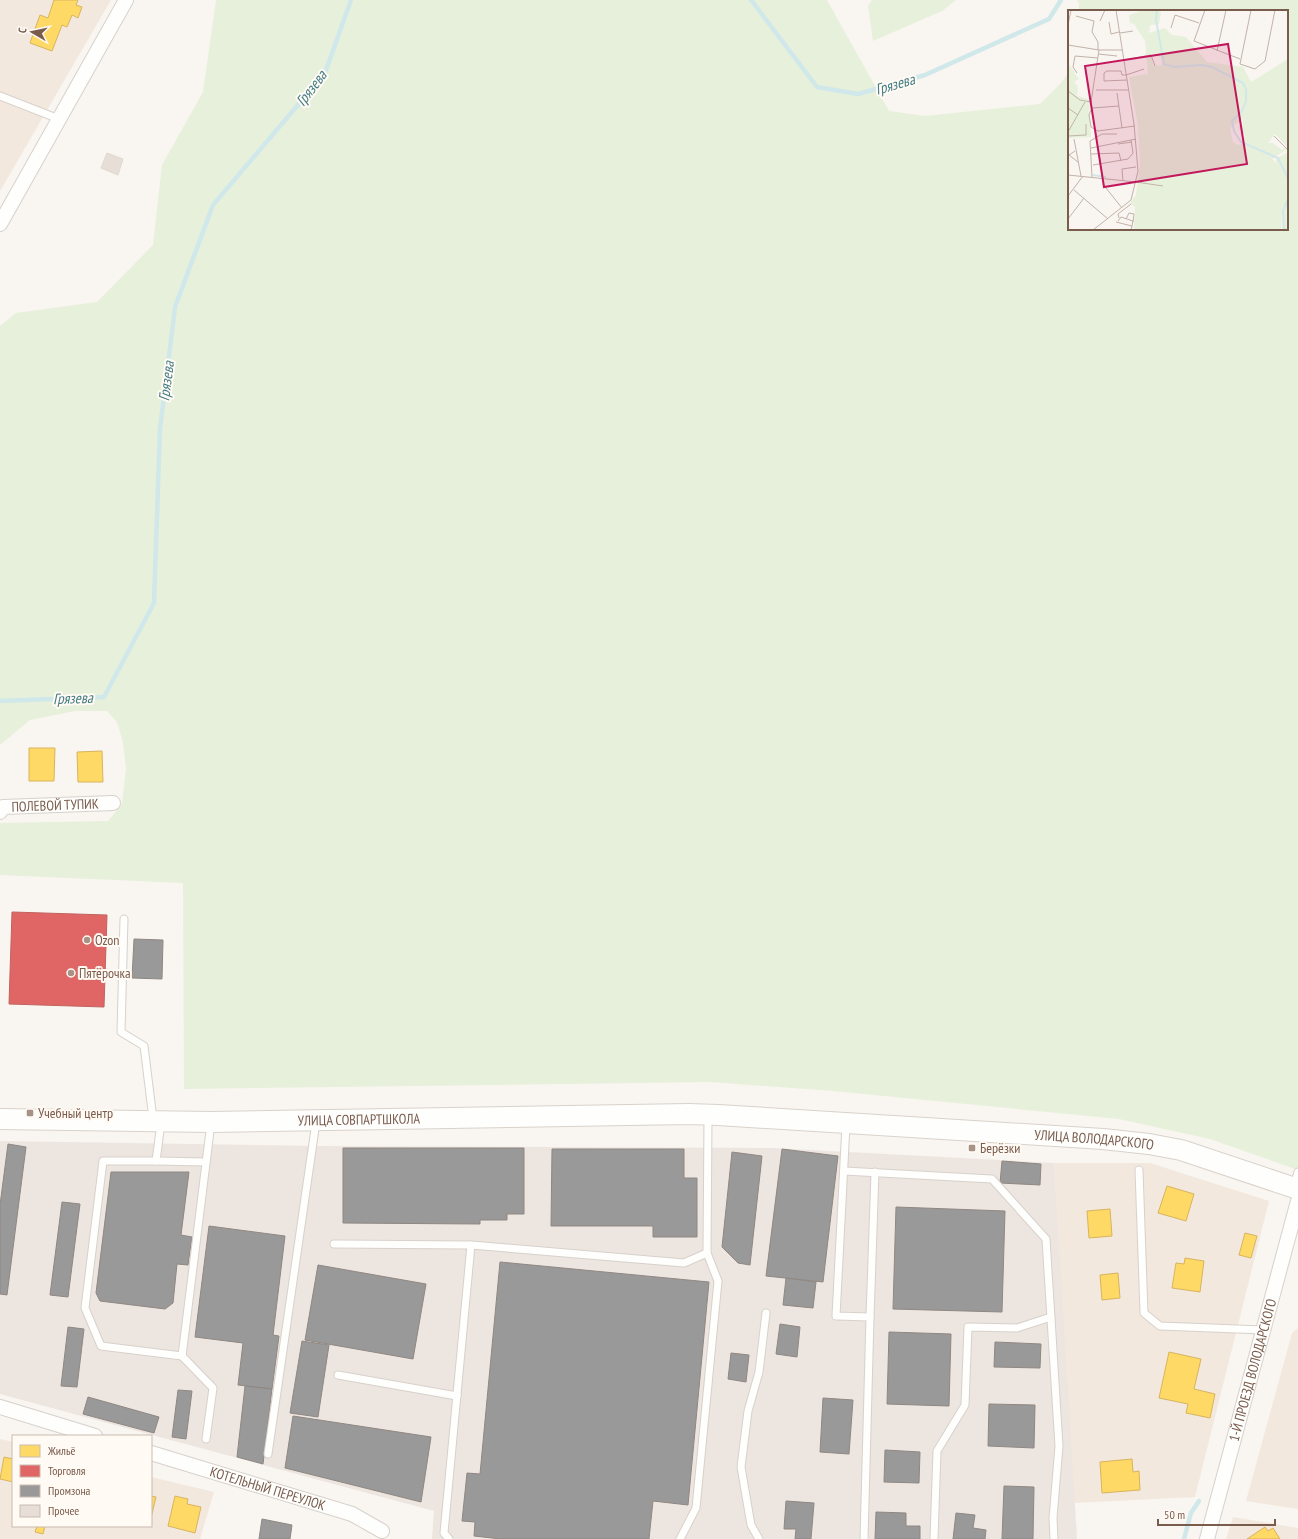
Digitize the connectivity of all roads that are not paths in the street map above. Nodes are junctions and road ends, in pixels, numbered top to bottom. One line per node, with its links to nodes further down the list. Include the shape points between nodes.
1 (126, 0): 3 (street)
2 (0, 96): 3 (lane)
3 (59, 119): 4 (street)
4 (0, 224)
5 (113, 803): 6 (street, ПОЛЕВОЙ ТУПИК, via 3,807)
6 (0, 812)
7 (124, 919): 11 (lane, via 121,1032 144,1046)
8 (713, 1115): 10 (street, УЛИЦА СОВПАРТШКОЛА); 13 (street, УЛИЦА СОВПАРТШКОЛА); 22 (lane)
9 (0, 1119): 11 (street, УЛИЦА СОВПАРТШКОЛА)
10 (317, 1120): 12 (street, УЛИЦА СОВПАРТШКОЛА); 34 (lane)
11 (157, 1121): 12 (street, УЛИЦА СОВПАРТШКОЛА); 14 (lane)
12 (211, 1122): 15 (lane)
13 (841, 1122): 17 (lane); 19 (street, УЛИЦА ВОЛОДАРСКОГО, via 1149,1144 1181,1150)
14 (156, 1161): 15 (lane); 27 (lane, via 103,1160 85,1308 101,1346)
15 (206, 1162): 27 (lane)
16 (1139, 1170): 26 (lane, via 1144,1313 1160,1326)
17 (844, 1171): 18 (lane); 24 (lane, via 836,1316)
18 (875, 1172): 24 (lane); 25 (lane, via 992,1179 1046,1240)
19 (1297, 1187): 26 (street, 1-Й ПРОЕЗД ВОЛОДАРСКОГО)
20 (334, 1244): 21 (lane)
21 (471, 1245): 22 (lane, via 684,1264); 29 (lane)
22 (707, 1253): 37 (lane, via 718,1281 696,1508)
23 (766, 1313): 38 (lane, via 759,1372 748,1411 741,1468 751,1525)
24 (870, 1317): 39 (lane)
25 (1051, 1317): 40 (lane, via 1017,1328 968,1327 965,1405 937,1452); 41 (lane, via 1059,1446 1053,1518)
26 (1263, 1330): 42 (street, 1-Й ПРОЕЗД ВОЛОДАРСКОГО)
27 (182, 1356): 32 (lane, via 213,1388)
28 (338, 1375): 29 (lane)
29 (457, 1396): 36 (lane, via 444,1533)
30 (0, 1407): 31 (street)
31 (92, 1435)
32 (206, 1440)
33 (152, 1453): 35 (street, КОТЕЛЬНЫЙ ПЕРЕУЛОК, via 352,1514)
34 (268, 1454)
35 (382, 1535)
36 (449, 1539)
37 (680, 1539)
38 (758, 1539)
39 (864, 1539)
40 (934, 1539)
41 (1054, 1539)
42 (1207, 1539)

